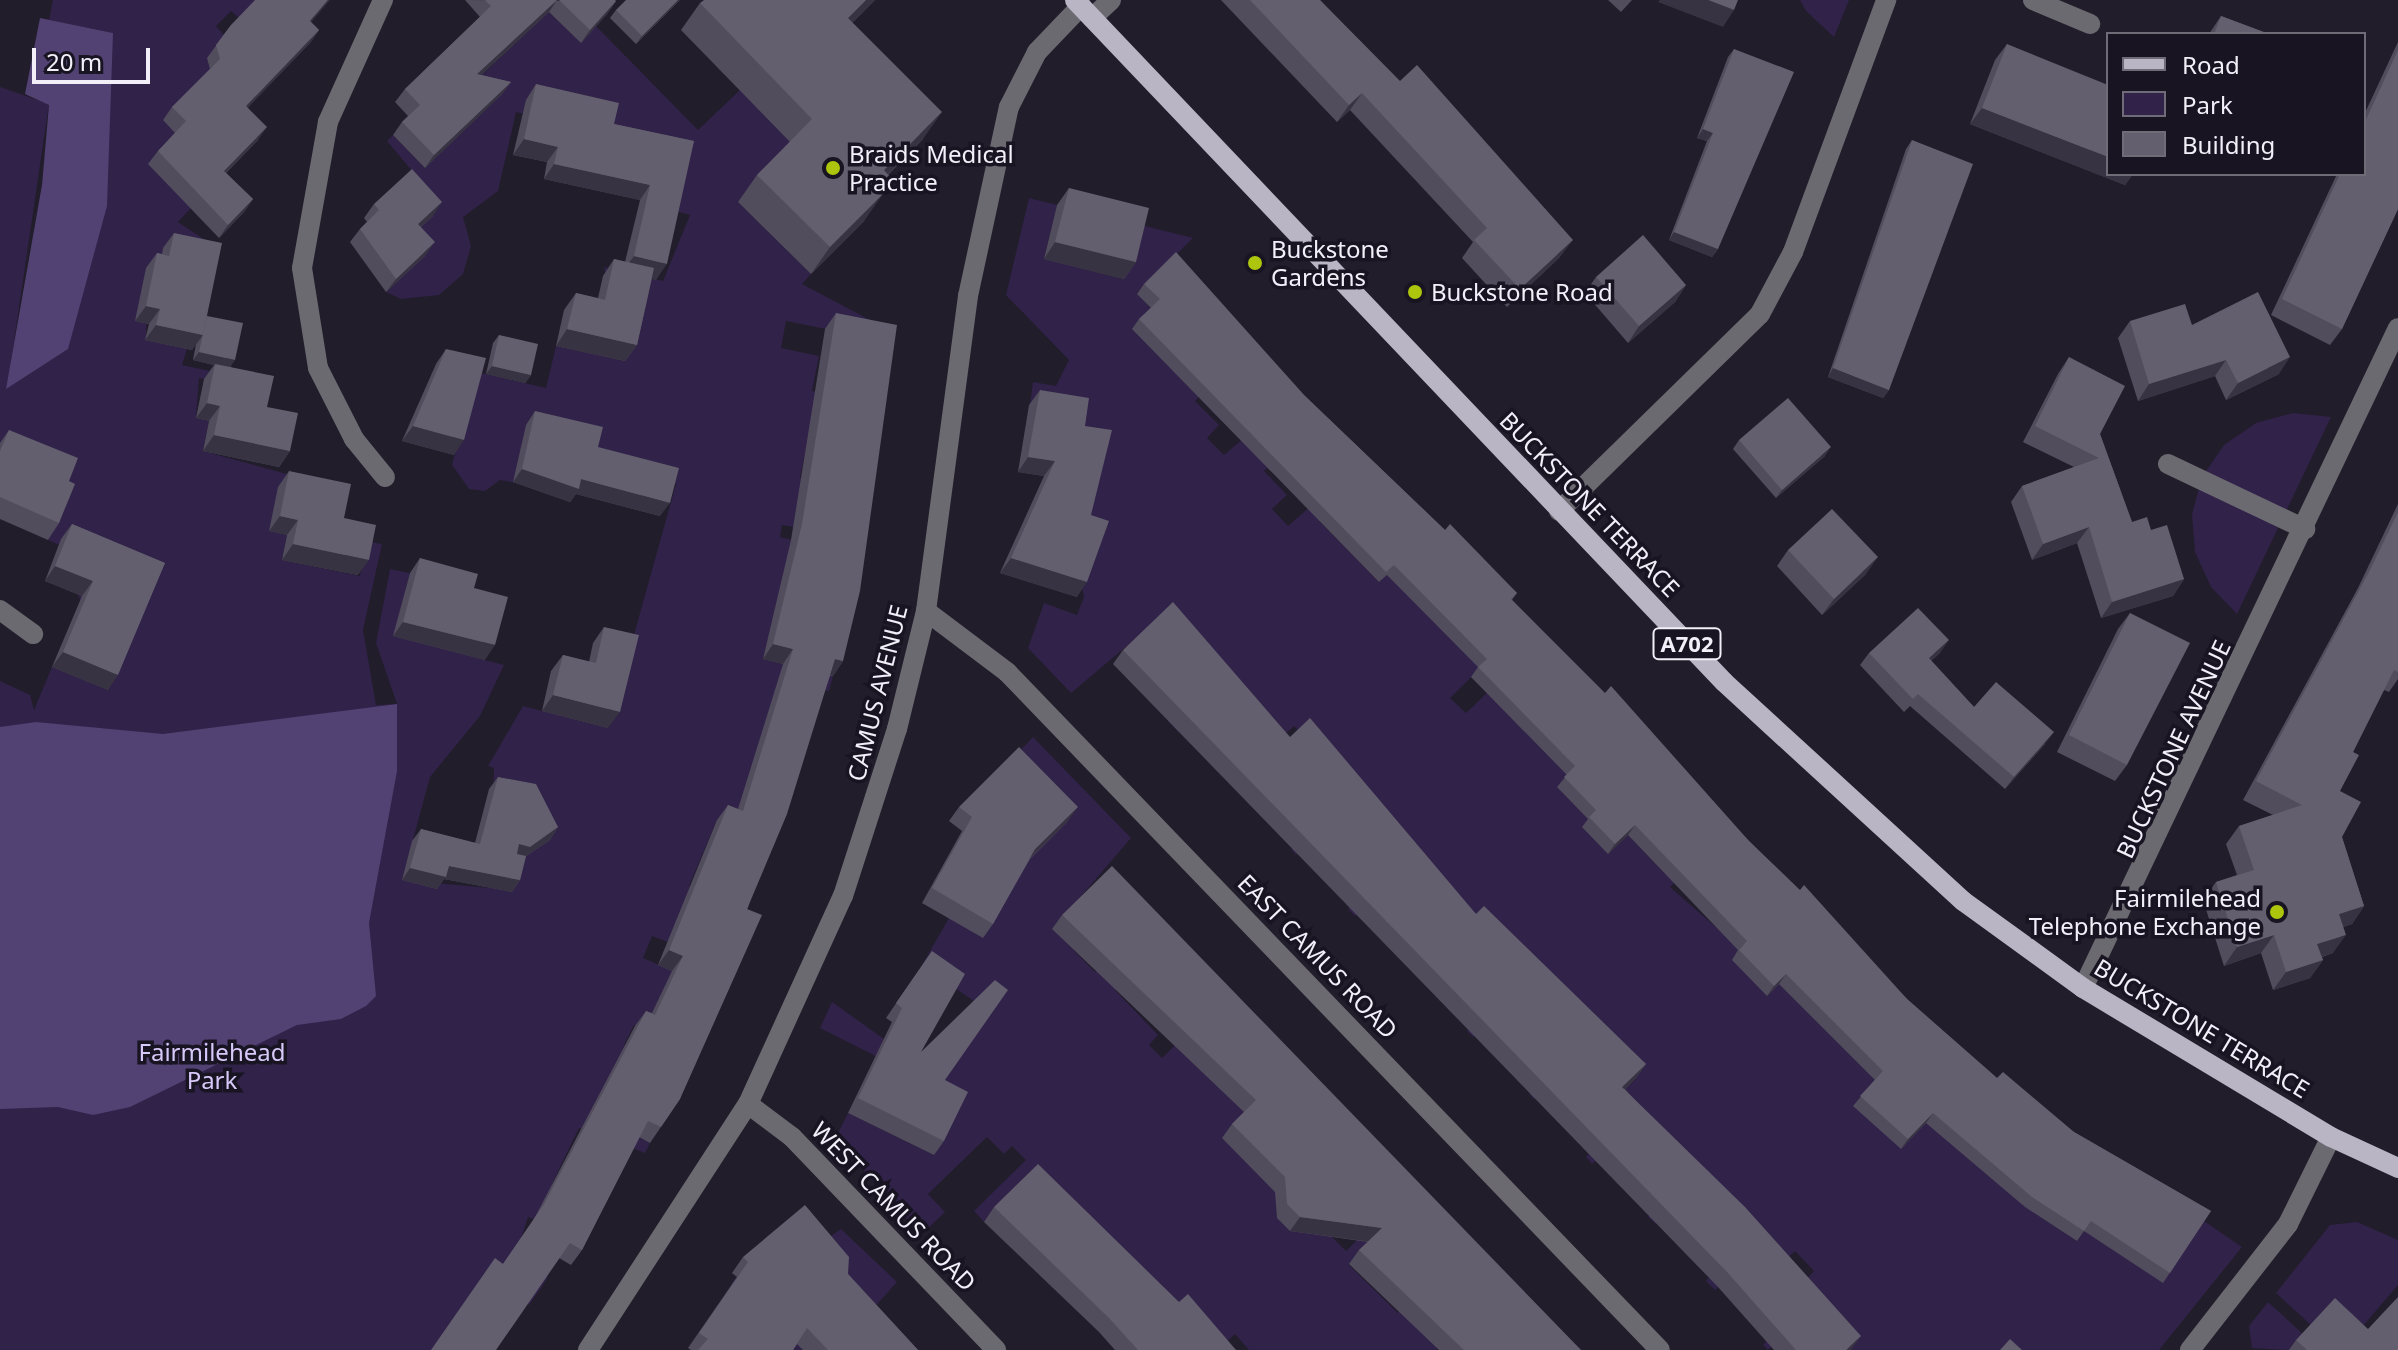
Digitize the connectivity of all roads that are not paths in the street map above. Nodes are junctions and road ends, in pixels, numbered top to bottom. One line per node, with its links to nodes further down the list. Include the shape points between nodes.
1 (383, 0): 9 (street, via 328,122 302,268 318,368 354,439)
2 (1111, 0): 5 (street)
3 (1886, 0): 10 (street, via 1793,252 1760,314)
4 (2033, 0): 6 (street)
5 (1083, 8): 10 (main road, BUCKSTONE TERRACE / A702); 13 (street, CAMUS AVENUE, via 1037,52 1009,107 966,308)
6 (2090, 24)
7 (2398, 328): 11 (street, BUCKSTONE AVENUE)
8 (2168, 464): 11 (street)
9 (385, 477)
10 (1559, 511): 15 (main road, BUCKSTONE TERRACE / A702, via 1724,682 1963,901)
11 (2305, 529): 15 (street, BUCKSTONE AVENUE)
12 (0, 610): 14 (street)
13 (926, 611): 16 (street, CAMUS AVENUE, via 894,742 843,896); 22 (street, EAST CAMUS ROAD, via 1007,672)
14 (33, 634)
15 (2083, 988): 17 (main road, BUCKSTONE TERRACE / A702)
16 (748, 1104): 20 (street, CAMUS AVENUE); 21 (street, WEST CAMUS ROAD, via 792,1137)
17 (2331, 1137): 18 (main road, BUCKSTONE TERRACE / A702); 19 (street, via 2288,1224)
18 (2398, 1168)
19 (2198, 1347)
20 (588, 1350)
21 (996, 1350)
22 (1660, 1350)

